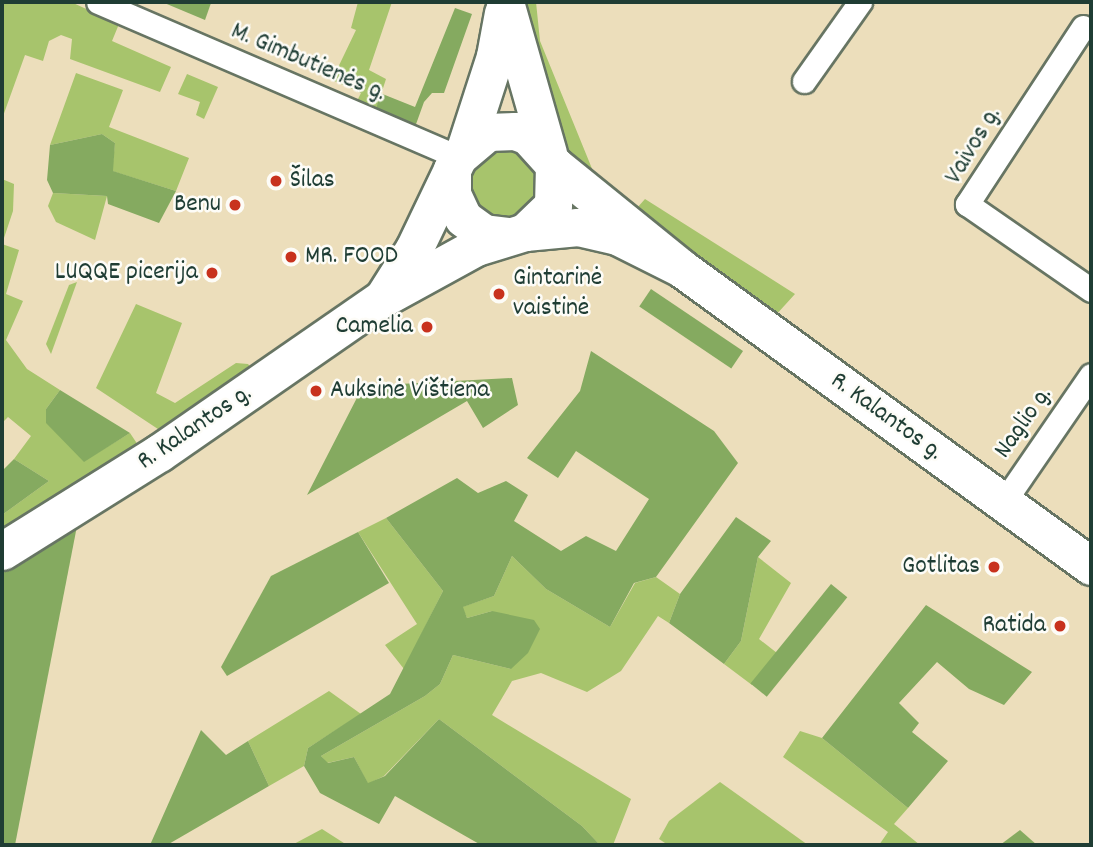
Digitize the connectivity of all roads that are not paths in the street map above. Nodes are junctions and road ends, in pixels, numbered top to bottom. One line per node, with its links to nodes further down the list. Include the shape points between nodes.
1 (98, 2): 6 (street, M. Gimbutienės g.)
2 (505, 2): 6 (main road, via 495,56); 7 (main road)
3 (860, 2): 5 (street)
4 (1083, 27): 10 (street, Vaivos g., via 967,204)
5 (804, 81)
6 (459, 157): 7 (main road, R. Kalantos g., via 476,138 502,130 528,136); 8 (main road, R. Kalantos g., via 452,194 463,218 484,233); 11 (main road, R. Kalantos g., via 414,248)
7 (551, 159): 8 (main road, R. Kalantos g., via 553,205); 9 (main road, R. Kalantos g.)
8 (517, 234): 9 (main road, R. Kalantos g., via 578,227 605,233); 11 (main road, R. Kalantos g., via 476,247)
9 (681, 268): 13 (main road, R. Kalantos g.)
10 (1091, 290)
11 (383, 298): 14 (main road, R. Kalantos g., via 159,453)
12 (1091, 374): 13 (street, Naglio g.)
13 (1003, 503): 15 (main road, R. Kalantos g.)
14 (2, 551)
15 (1091, 566)

